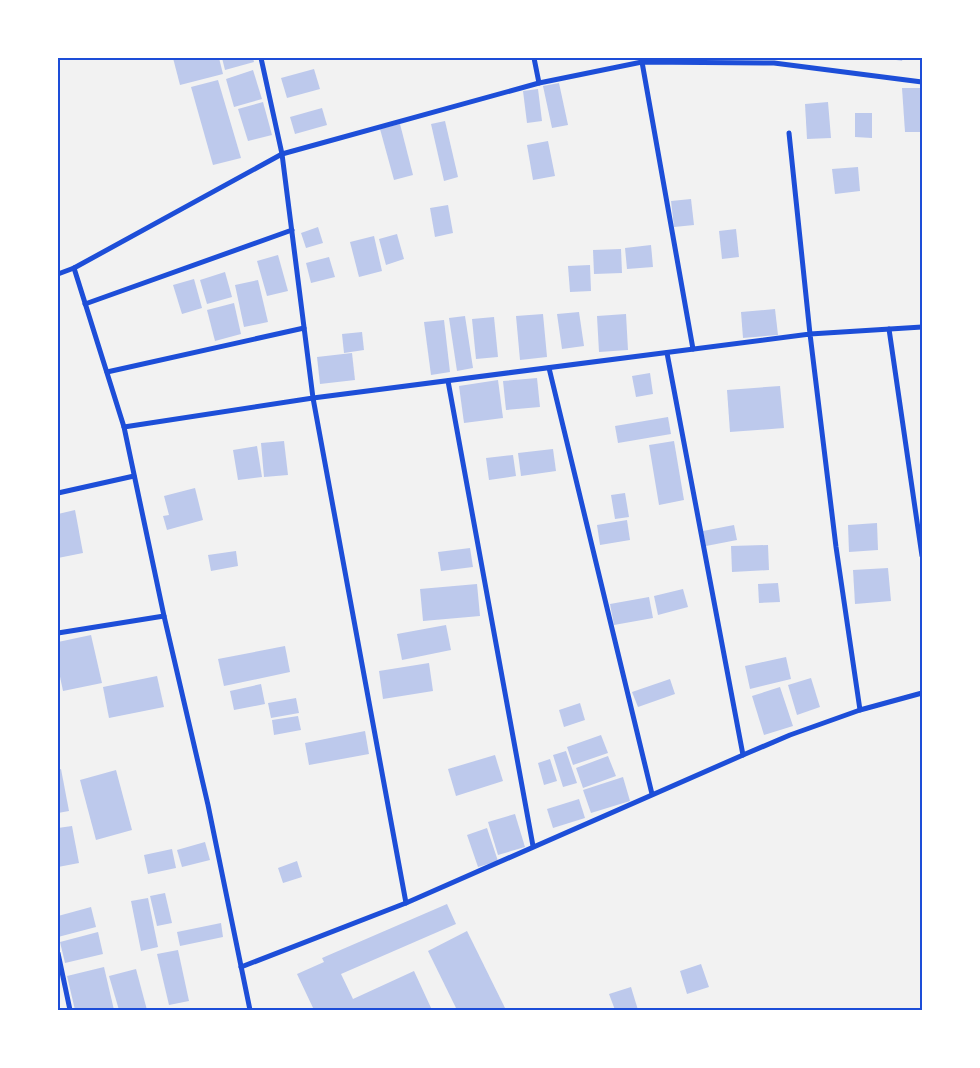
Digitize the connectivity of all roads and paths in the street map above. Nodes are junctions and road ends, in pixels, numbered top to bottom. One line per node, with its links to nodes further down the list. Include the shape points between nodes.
1 (261, 58): 7 (street)
2 (534, 58): 5 (street)
3 (642, 62): 4 (street, via 774,63); 5 (street); 16 (street)
4 (922, 82)
5 (539, 83): 7 (street)
6 (789, 133): 15 (street)
7 (282, 154): 8 (street); 9 (street)
8 (292, 230): 11 (street); 13 (street)
9 (74, 268): 10 (street); 11 (street)
10 (58, 274)
11 (85, 304): 19 (street)
12 (922, 327): 14 (street)
13 (304, 328): 19 (street); 21 (street)
14 (889, 329): 15 (street); 25 (street)
15 (810, 334): 16 (street); 29 (street)
16 (693, 349): 17 (street)
17 (667, 352): 18 (street); 30 (street)
18 (549, 368): 20 (street); 31 (street)
19 (107, 372): 22 (street)
20 (448, 381): 21 (street); 32 (street)
21 (313, 398): 22 (street); 33 (street)
22 (124, 427): 23 (street)
23 (134, 476): 24 (street); 26 (street)
24 (58, 494)
25 (922, 556)
26 (164, 616): 27 (street); 35 (street)
27 (58, 633)
28 (922, 693): 29 (street)
29 (860, 710): 30 (street)
30 (743, 755): 31 (street)
31 (652, 794): 32 (street)
32 (533, 846): 33 (street)
33 (406, 903): 35 (street)
34 (58, 953): 36 (street)
35 (241, 967): 37 (street)
36 (70, 1010)
37 (250, 1010)

